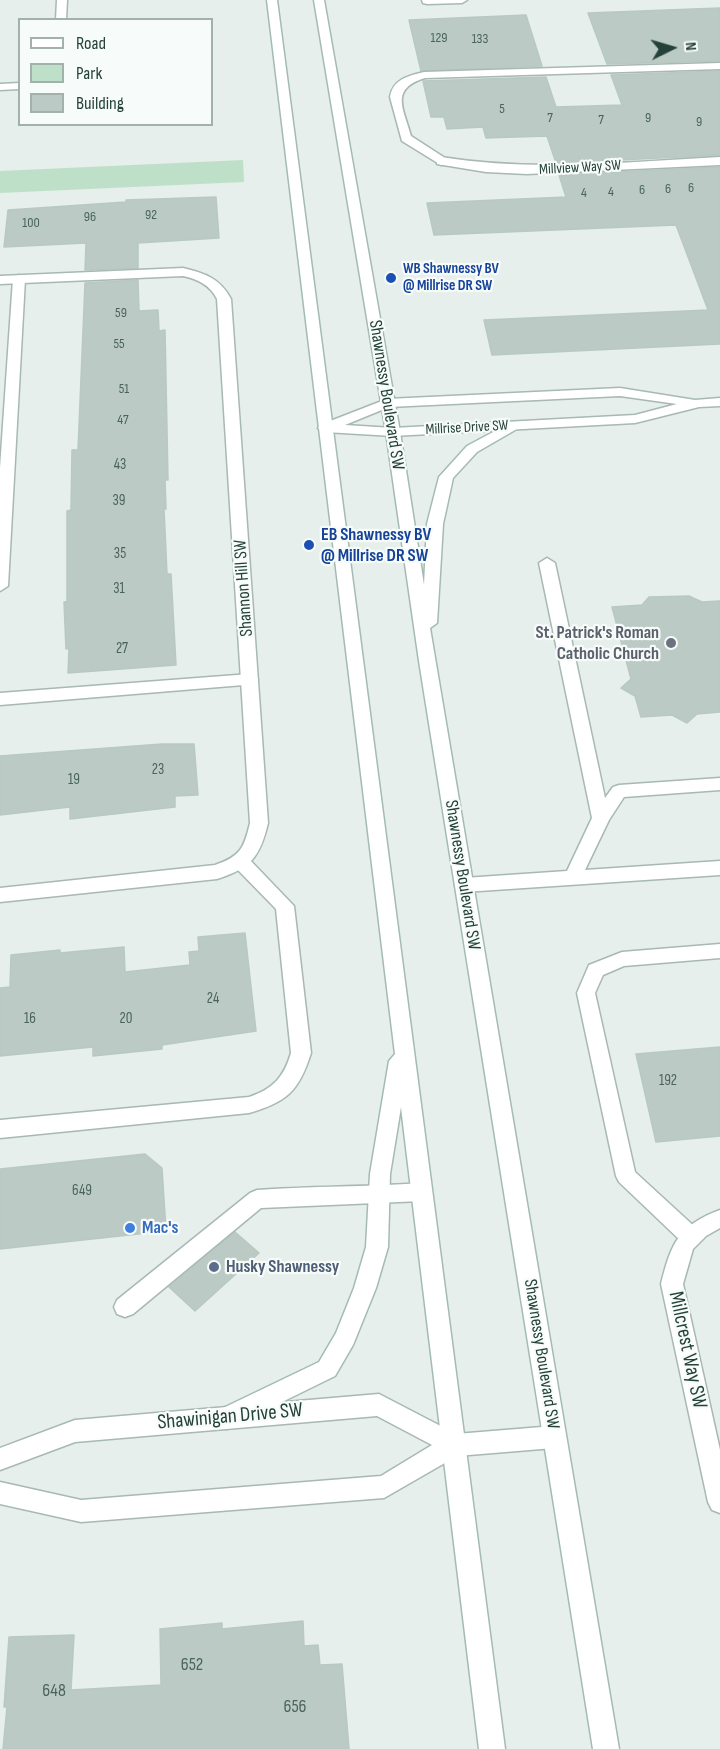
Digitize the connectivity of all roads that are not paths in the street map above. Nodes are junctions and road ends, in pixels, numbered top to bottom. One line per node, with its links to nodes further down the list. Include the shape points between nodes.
1 (62, 0): 6 (main road)
2 (272, 0): 17 (main road)
3 (320, 0): 14 (main road, Shawnessy Boulevard SW)
4 (462, 0): 5 (main road)
5 (427, 1)
6 (61, 18)
7 (720, 66): 10 (main road, Millview Way SW, via 424,75 403,81 395,93 406,138 441,161 526,170)
8 (18, 86): 9 (main road)
9 (0, 87)
10 (720, 162)
11 (19, 279): 12 (main road, Shannon Hill SW); 20 (main road); 22 (main road, Shannon Hill SW, via 183,272 199,275 221,291)
12 (0, 280)
13 (720, 402): 15 (main road, Millrise Drive SW)
14 (387, 403): 15 (main road, Millrise Drive SW, via 620,392); 17 (main road, Millrise Drive SW); 18 (main road, Shawnessy Boulevard SW)
15 (699, 403): 16 (main road, Millrise Drive SW, via 635,419)
16 (515, 426): 18 (main road, Millrise Drive SW); 21 (main road, via 472,449 446,477 435,524)
17 (325, 428): 18 (main road, Millrise Drive SW); 32 (main road)
18 (393, 432): 21 (main road, Shawnessy Boulevard SW)
19 (547, 563): 25 (main road)
20 (0, 586)
21 (427, 661): 29 (main road, Shawnessy Boulevard SW)
22 (250, 680): 23 (main road); 26 (main road, Shannon Hill SW, via 259,823 254,847)
23 (0, 699)
24 (720, 784): 25 (main road, via 619,790)
25 (601, 818): 28 (main road)
26 (242, 862): 30 (main road, via 217,872); 33 (main road, via 285,906 301,1053 295,1075 284,1090 270,1100 249,1105)
27 (720, 868): 28 (main road)
28 (573, 877): 29 (main road)
29 (464, 885): 40 (main road, Shawnessy Boulevard SW)
30 (0, 895)
31 (720, 951): 37 (main road, via 622,959 596,970 586,993 626,1176)
32 (402, 1042): 34 (main road); 35 (main road)
33 (0, 1129)
34 (422, 1192): 35 (main road); 41 (main road)
35 (379, 1195): 38 (main road, via 257,1199); 39 (main road, via 377,1247 365,1288 345,1338 327,1368)
36 (720, 1219): 37 (main road)
37 (689, 1235): 44 (main road, Millcrest Way SW, via 672,1284)
38 (125, 1307)
39 (227, 1418): 41 (main road, Shawinigan Drive SW, via 380,1405); 42 (main road, Shawinigan Drive SW, via 75,1431)
40 (554, 1437): 41 (main road); 46 (main road, Shawnessy Boulevard SW)
41 (454, 1445): 43 (main road, via 384,1487 81,1511); 45 (main road)
42 (0, 1459)
43 (0, 1493)
44 (720, 1502)
45 (492, 1749)
46 (606, 1749)

